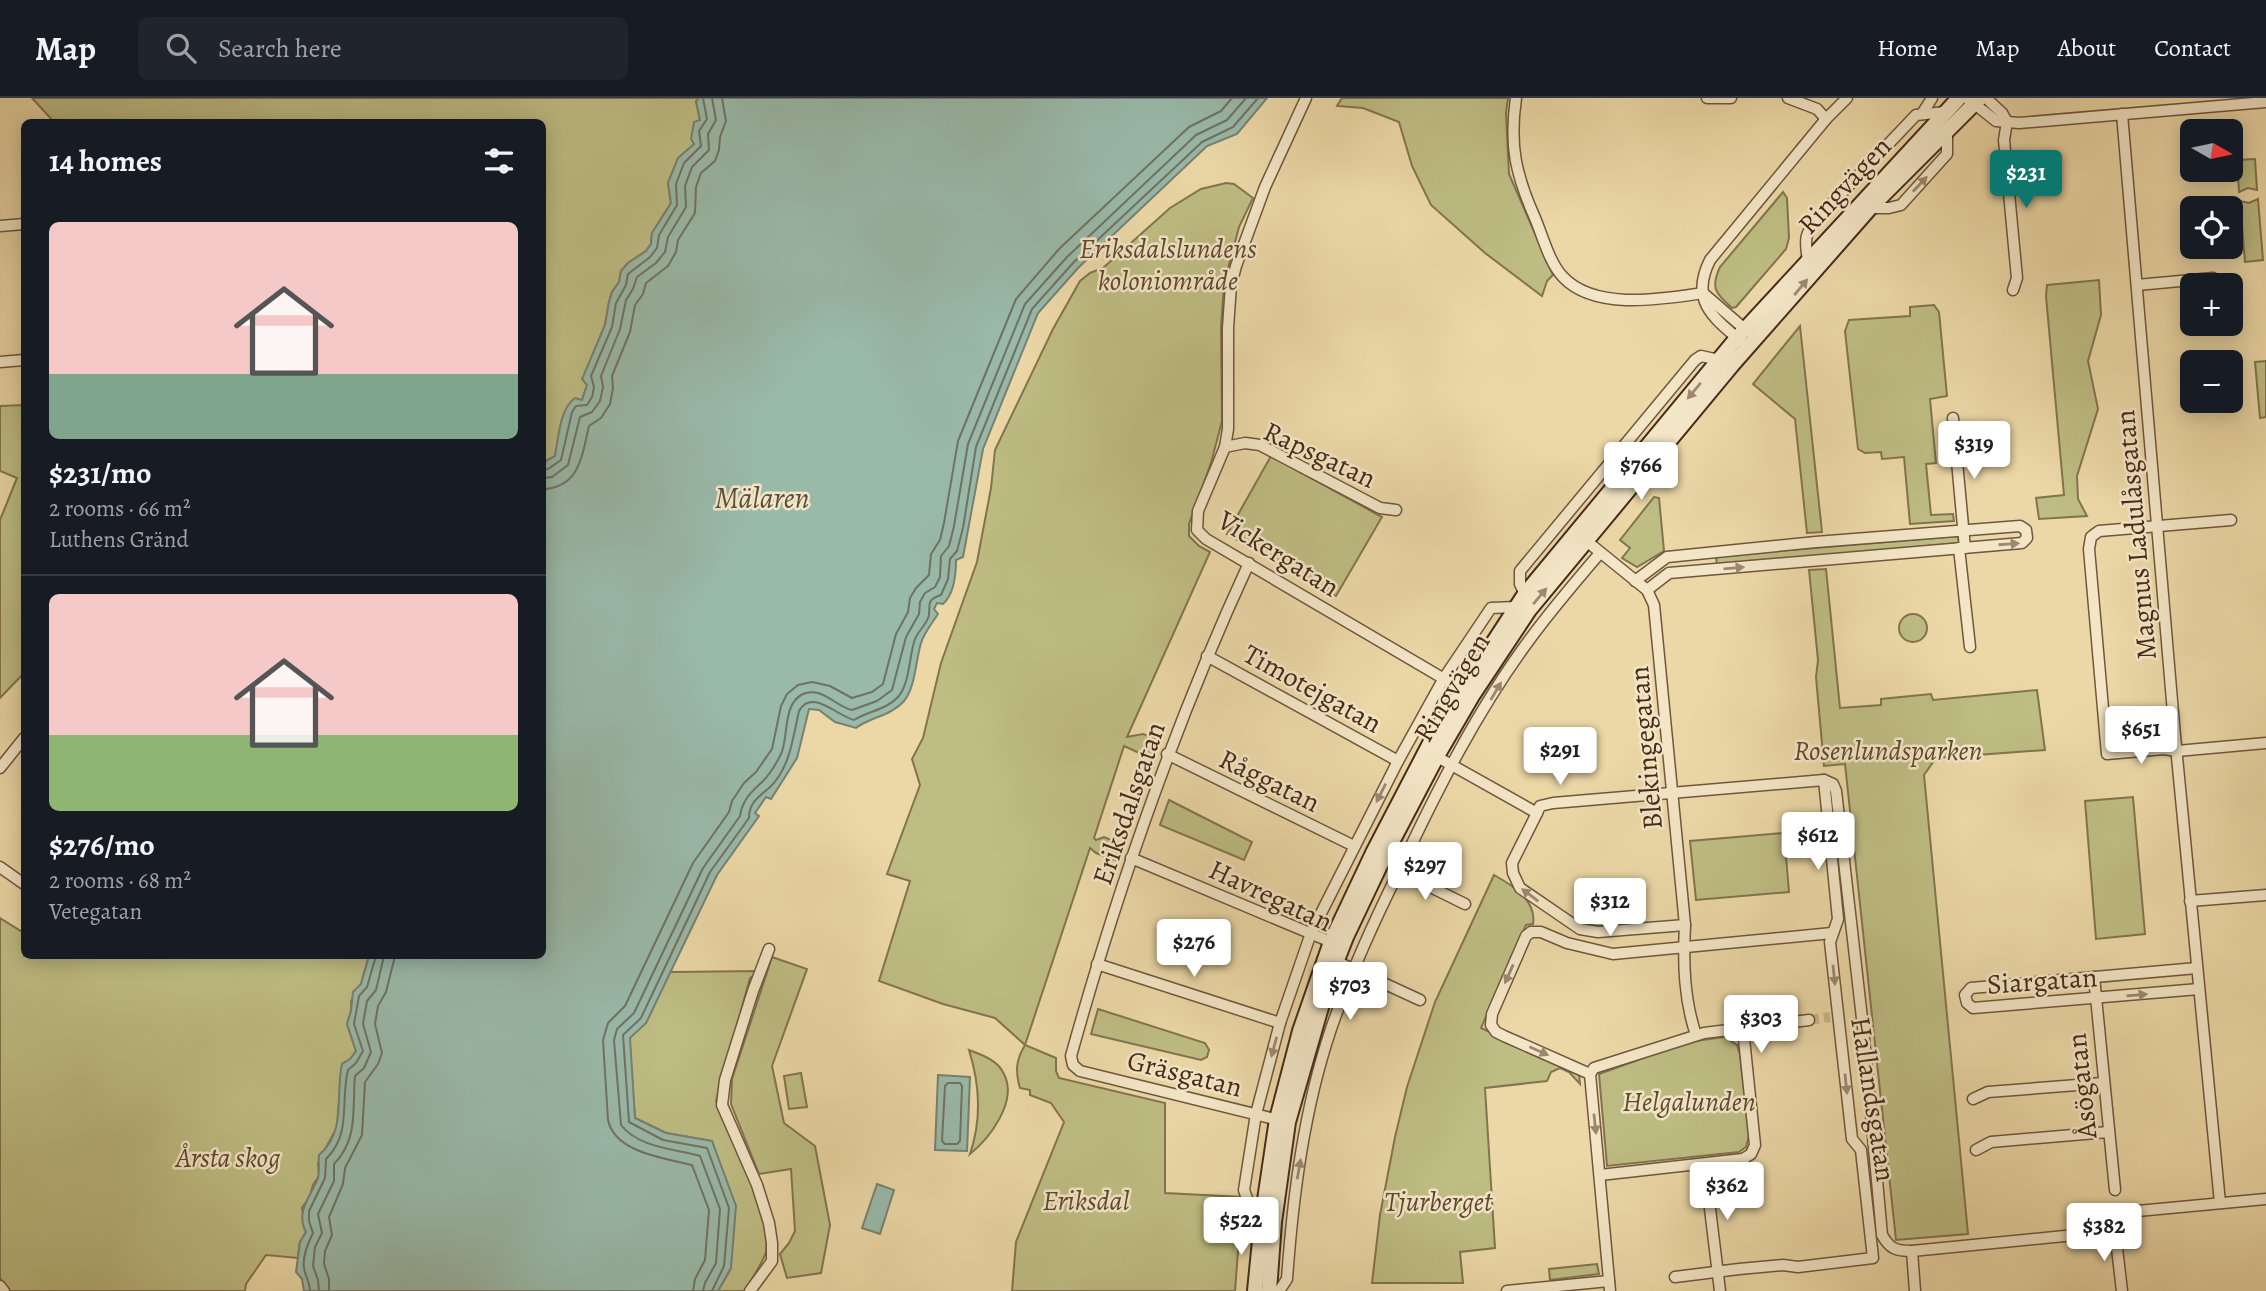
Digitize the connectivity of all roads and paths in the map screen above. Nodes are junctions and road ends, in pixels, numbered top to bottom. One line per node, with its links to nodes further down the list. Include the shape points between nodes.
1 (1306, 98): 28 (street, Vickergatan, via 1265,187 1236,266 1228,328)
2 (1516, 98): 22 (street, via 1513,141 1517,176 1562,276 1581,289 1614,299)
3 (1707, 98): 4 (street)
4 (1731, 98)
5 (1788, 98): 14 (street, via 1817,109)
6 (1932, 98): 12 (street, Ringvägen)
7 (1959, 98): 11 (main road, Ringvägen)
8 (1844, 99): 14 (street)
9 (1976, 100): 15 (street, via 1991,119); 23 (main road, Ringvägen, one-way to 9)
10 (2266, 102): 13 (street)
11 (1945, 113): 12 (street); 18 (main road, Ringvägen)
12 (1922, 114): 18 (street, Ringvägen, via 1916,115 1807,230)
13 (2122, 114): 15 (street); 20 (street, Magnus Ladulåsgatan)
14 (1826, 118): 22 (street, via 1710,260)
15 (2007, 122): 21 (street, via 2004,140 2017,278)
16 (21, 224): 17 (street)
17 (0, 226)
18 (1808, 260): 23 (main road, Ringvägen)
19 (2180, 281): 20 (street)
20 (2137, 285): 31 (street, Magnus Ladulåsgatan)
21 (2013, 290)
22 (1703, 293): 23 (street, via 1710,314)
23 (1747, 339): 25 (main road, Ringvägen); 33 (main road, Ringvägen)
24 (21, 360): 26 (street)
25 (1719, 360): 33 (main road, Ringvägen, one-way to 33); 43 (street, via 1701,356 1695,360 1520,571)
26 (0, 362)
27 (1953, 418): 32 (street)
28 (1225, 447): 29 (street, Rapsgatan, via 1260,445 1380,508); 39 (street, Vickergatan, via 1198,511 1198,530)
29 (1396, 510)
30 (2231, 520): 31 (street)
31 (2158, 526): 51 (street, Magnus Ladulåsgatan); 51 (street, via 2099,531 2091,537 2106,754)
32 (1963, 530): 34 (street); 35 (street); 35 (street, one-way to 32, via 2022,543 2027,538 2021,526)
33 (1581, 537): 36 (street); 43 (main road, Ringvägen); 48 (main road, Ringvägen, one-way to 33)
34 (1816, 542): 37 (street); 38 (street)
35 (1962, 548): 38 (street); 45 (street)
36 (1601, 553): 41 (street); 55 (street, Ringvägen, one-way to 36, via 1529,641)
37 (1709, 553): 40 (street); 41 (street, via 1667,557)
38 (1818, 561): 40 (street, one-way to 38)
39 (1249, 563): 46 (street, Eriksdalsgatan); 47 (street, Vickergatan)
40 (1711, 569): 42 (street, via 1669,573)
41 (1635, 581): 42 (street)
42 (1647, 590): 58 (street, Blekingegatan, via 1654,605)
43 (1525, 594): 44 (main road, Ringvägen)
44 (1515, 607): 47 (street, Ringvägen, via 1491,608); 48 (main road, Ringvägen)
45 (1970, 647)
46 (1207, 656): 53 (street, Eriksdalsgatan); 54 (street, Timotejgatan)
47 (1444, 678): 48 (street, Vickergatan); 54 (street, Ringvägen)
48 (1467, 692): 52 (main road, Ringvägen)
49 (21, 742): 56 (street)
50 (2266, 743): 51 (street)
51 (2177, 751): 66 (street, Magnus Ladulåsgatan)
52 (1431, 753): 55 (street); 71 (main road, Ringvägen); 74 (main road, Ringvägen)
53 (1167, 754): 60 (street, Råggatan); 61 (street, Eriksdalsgatan)
54 (1398, 761): 60 (street, Ringvägen, one-way to 60)
55 (1452, 765): 59 (street); 63 (street, Ringvägen)
56 (0, 768)
57 (1829, 782): 58 (street); 70 (street, Hallandsgatan, via 1838,919); 101 (street, Hallandsgatan, via 1836,791 1882,1235 1896,1251)
58 (1672, 793): 59 (street, via 1553,803 1540,806); 68 (street, Blekingegatan)
59 (1537, 813): 68 (street, one-way to 59, via 1589,932 1520,888 1512,863)
60 (1354, 846): 69 (street, Ringvägen)
61 (1131, 858): 69 (street, Havregatan); 75 (street, Eriksdalsgatan)
62 (0, 867): 64 (street)
63 (1398, 872): 67 (street); 77 (street, Ringvägen)
64 (21, 882)
65 (2266, 895): 66 (street)
66 (2190, 901): 76 (street, Magnus Ladulåsgatan)
67 (1465, 904)
68 (1685, 925): 72 (street, Blekingegatan)
69 (1311, 933): 71 (street, Havregatan); 83 (street, Ringvägen)
70 (1832, 933): 72 (street); 102 (street, Hallandsgatan, one-way to 102, via 1834,1017 1852,1139 1861,1150 1874,1258)
71 (1331, 942): 74 (street, Havregatan); 91 (main road, Ringvägen, via 1300,1031)
72 (1684, 948): 85 (street, Blekingegatan, via 1688,1010); 87 (street, one-way to 87, via 1613,954 1536,931 1526,936 1490,1025 1504,1036)
73 (769, 949): 107 (street, via 725,1080 722,1105 769,1223 772,1261)
74 (1337, 960): 77 (street, Havregatan); 91 (main road, Ringvägen)
75 (1097, 964): 83 (street); 86 (street, Eriksdalsgatan, via 1071,1056)
76 (2197, 968): 78 (street, Siargatan); 79 (street, Magnus Ladulåsgatan)
77 (1352, 971): 81 (street, Havregatan); 110 (street, Ringvägen, one-way to 77, via 1287,1279 1296,1186 1318,1077)
78 (2094, 977): 80 (street, Åsögatan); 80 (street, Siargatan, via 1971,988 1965,995 1973,1008)
79 (2199, 989): 80 (street, Siargatan, one-way to 79); 98 (street, Magnus Ladulåsgatan)
80 (2096, 999): 88 (street, Åsögatan)
81 (1420, 1000)
82 (1809, 1020): 84 (street)
83 (1280, 1023): 90 (street, Ringvägen, one-way to 90)
84 (1743, 1029): 85 (street); 94 (street, via 1755,1146 1751,1154 1743,1159)
85 (1696, 1035): 87 (street, via 1594,1068)
86 (1073, 1065): 90 (street, Gräsgatan, via 1080,1071)
87 (1590, 1074): 94 (street, one-way to 94)
88 (2103, 1083): 89 (street, via 1987,1092); 92 (street, Åsögatan)
89 (1973, 1098)
90 (1256, 1114): 91 (street, Gräsgatan); 99 (street, Ringvägen, via 1244,1190)
91 (1283, 1121): 99 (main road, Ringvägen); 109 (main road, Ringvägen)
92 (2108, 1132): 93 (street, via 1991,1142); 96 (street, Åsögatan)
93 (1976, 1150)
94 (1600, 1175): 105 (street)
95 (1707, 1184): 102 (street)
96 (2115, 1190)
97 (2266, 1199): 98 (street)
98 (2220, 1202): 100 (street, via 2132,1210 2119,1220)
99 (1262, 1220): 108 (main road, Ringvägen)
100 (2115, 1231): 101 (street); 114 (street)
101 (1912, 1251): 113 (street)
102 (1717, 1273): 103 (street); 112 (street)
103 (1675, 1278)
104 (0, 1286): 106 (street)
105 (1609, 1286): 111 (street)
106 (4, 1291)
107 (750, 1291)
108 (1255, 1291)
109 (1269, 1291)
110 (1279, 1291)
111 (1507, 1291)
112 (1720, 1291)
113 (1915, 1291)
114 (2122, 1291)

